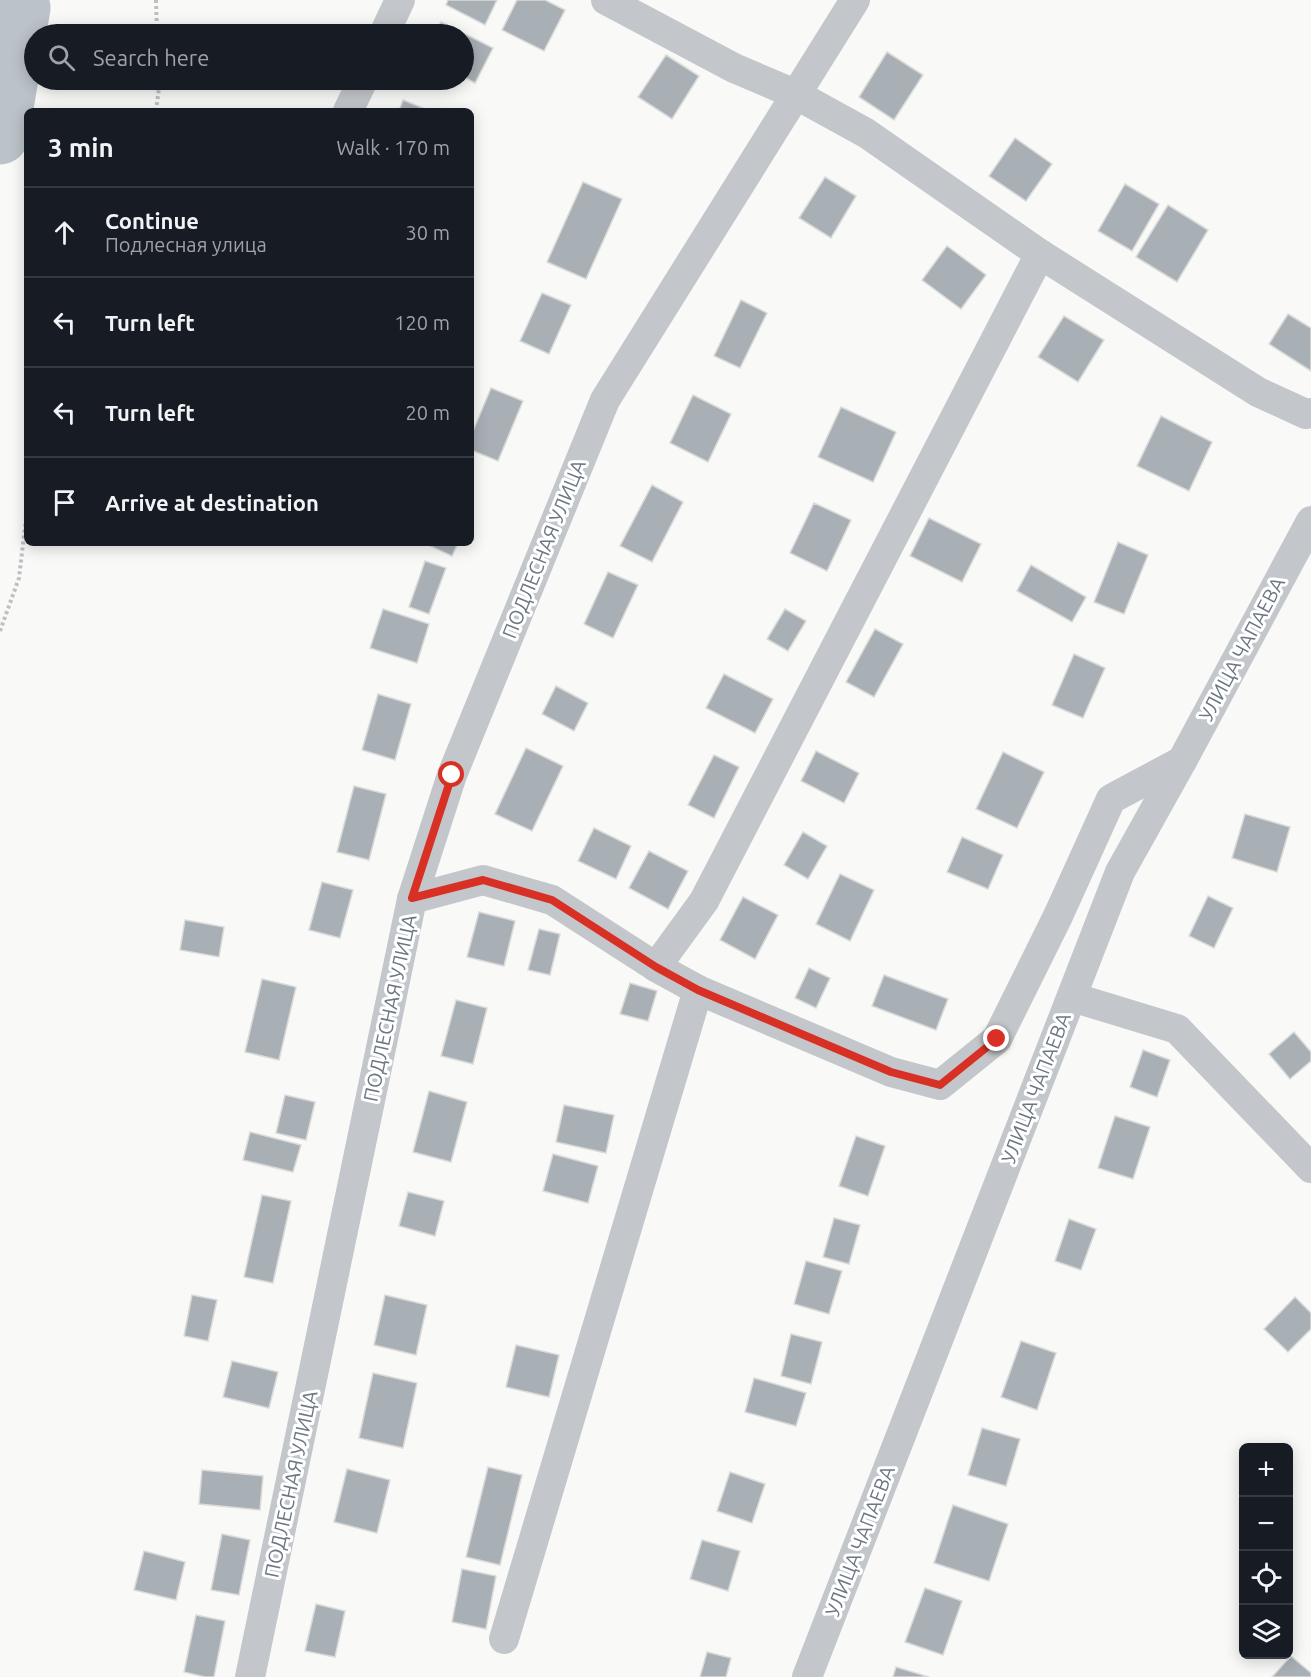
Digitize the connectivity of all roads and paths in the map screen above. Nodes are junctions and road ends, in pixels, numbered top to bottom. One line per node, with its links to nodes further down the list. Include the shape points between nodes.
1 (156, 0): 5 (path)
2 (400, 0): 6 (street)
3 (606, 0): 9 (street, via 734,68)
4 (855, 0): 9 (street, ПОДЛЕСНАЯ УЛИЦА)
5 (157, 24)
6 (389, 24)
7 (159, 90): 10 (path)
8 (358, 90): 11 (street)
9 (795, 94): 12 (street, via 866,133); 18 (street, ПОДЛЕСНАЯ УЛИЦА, via 605,400 452,775)
10 (156, 108)
11 (349, 108)
12 (1040, 254): 13 (street, via 1258,392); 19 (street, via 704,901)
13 (1311, 413)
14 (1311, 521): 17 (street, УЛИЦА ЧАПАЕВА)
15 (24, 533): 16 (path, via 18,578)
16 (0, 631)
17 (1182, 761): 20 (street, via 1112,799 997,1039 940,1085 891,1072); 21 (street, УЛИЦА ЧАПАЕВА, via 1120,872)
18 (412, 898): 19 (street, via 483,880 552,900); 24 (street, ПОДЛЕСНАЯ УЛИЦА)
19 (656, 967): 20 (street)
20 (698, 990): 23 (street)
21 (1072, 997): 22 (street, via 1177,1029); 25 (street, УЛИЦА ЧАПАЕВА)
22 (1311, 1168)
23 (504, 1639)
24 (250, 1677)
25 (807, 1677)

